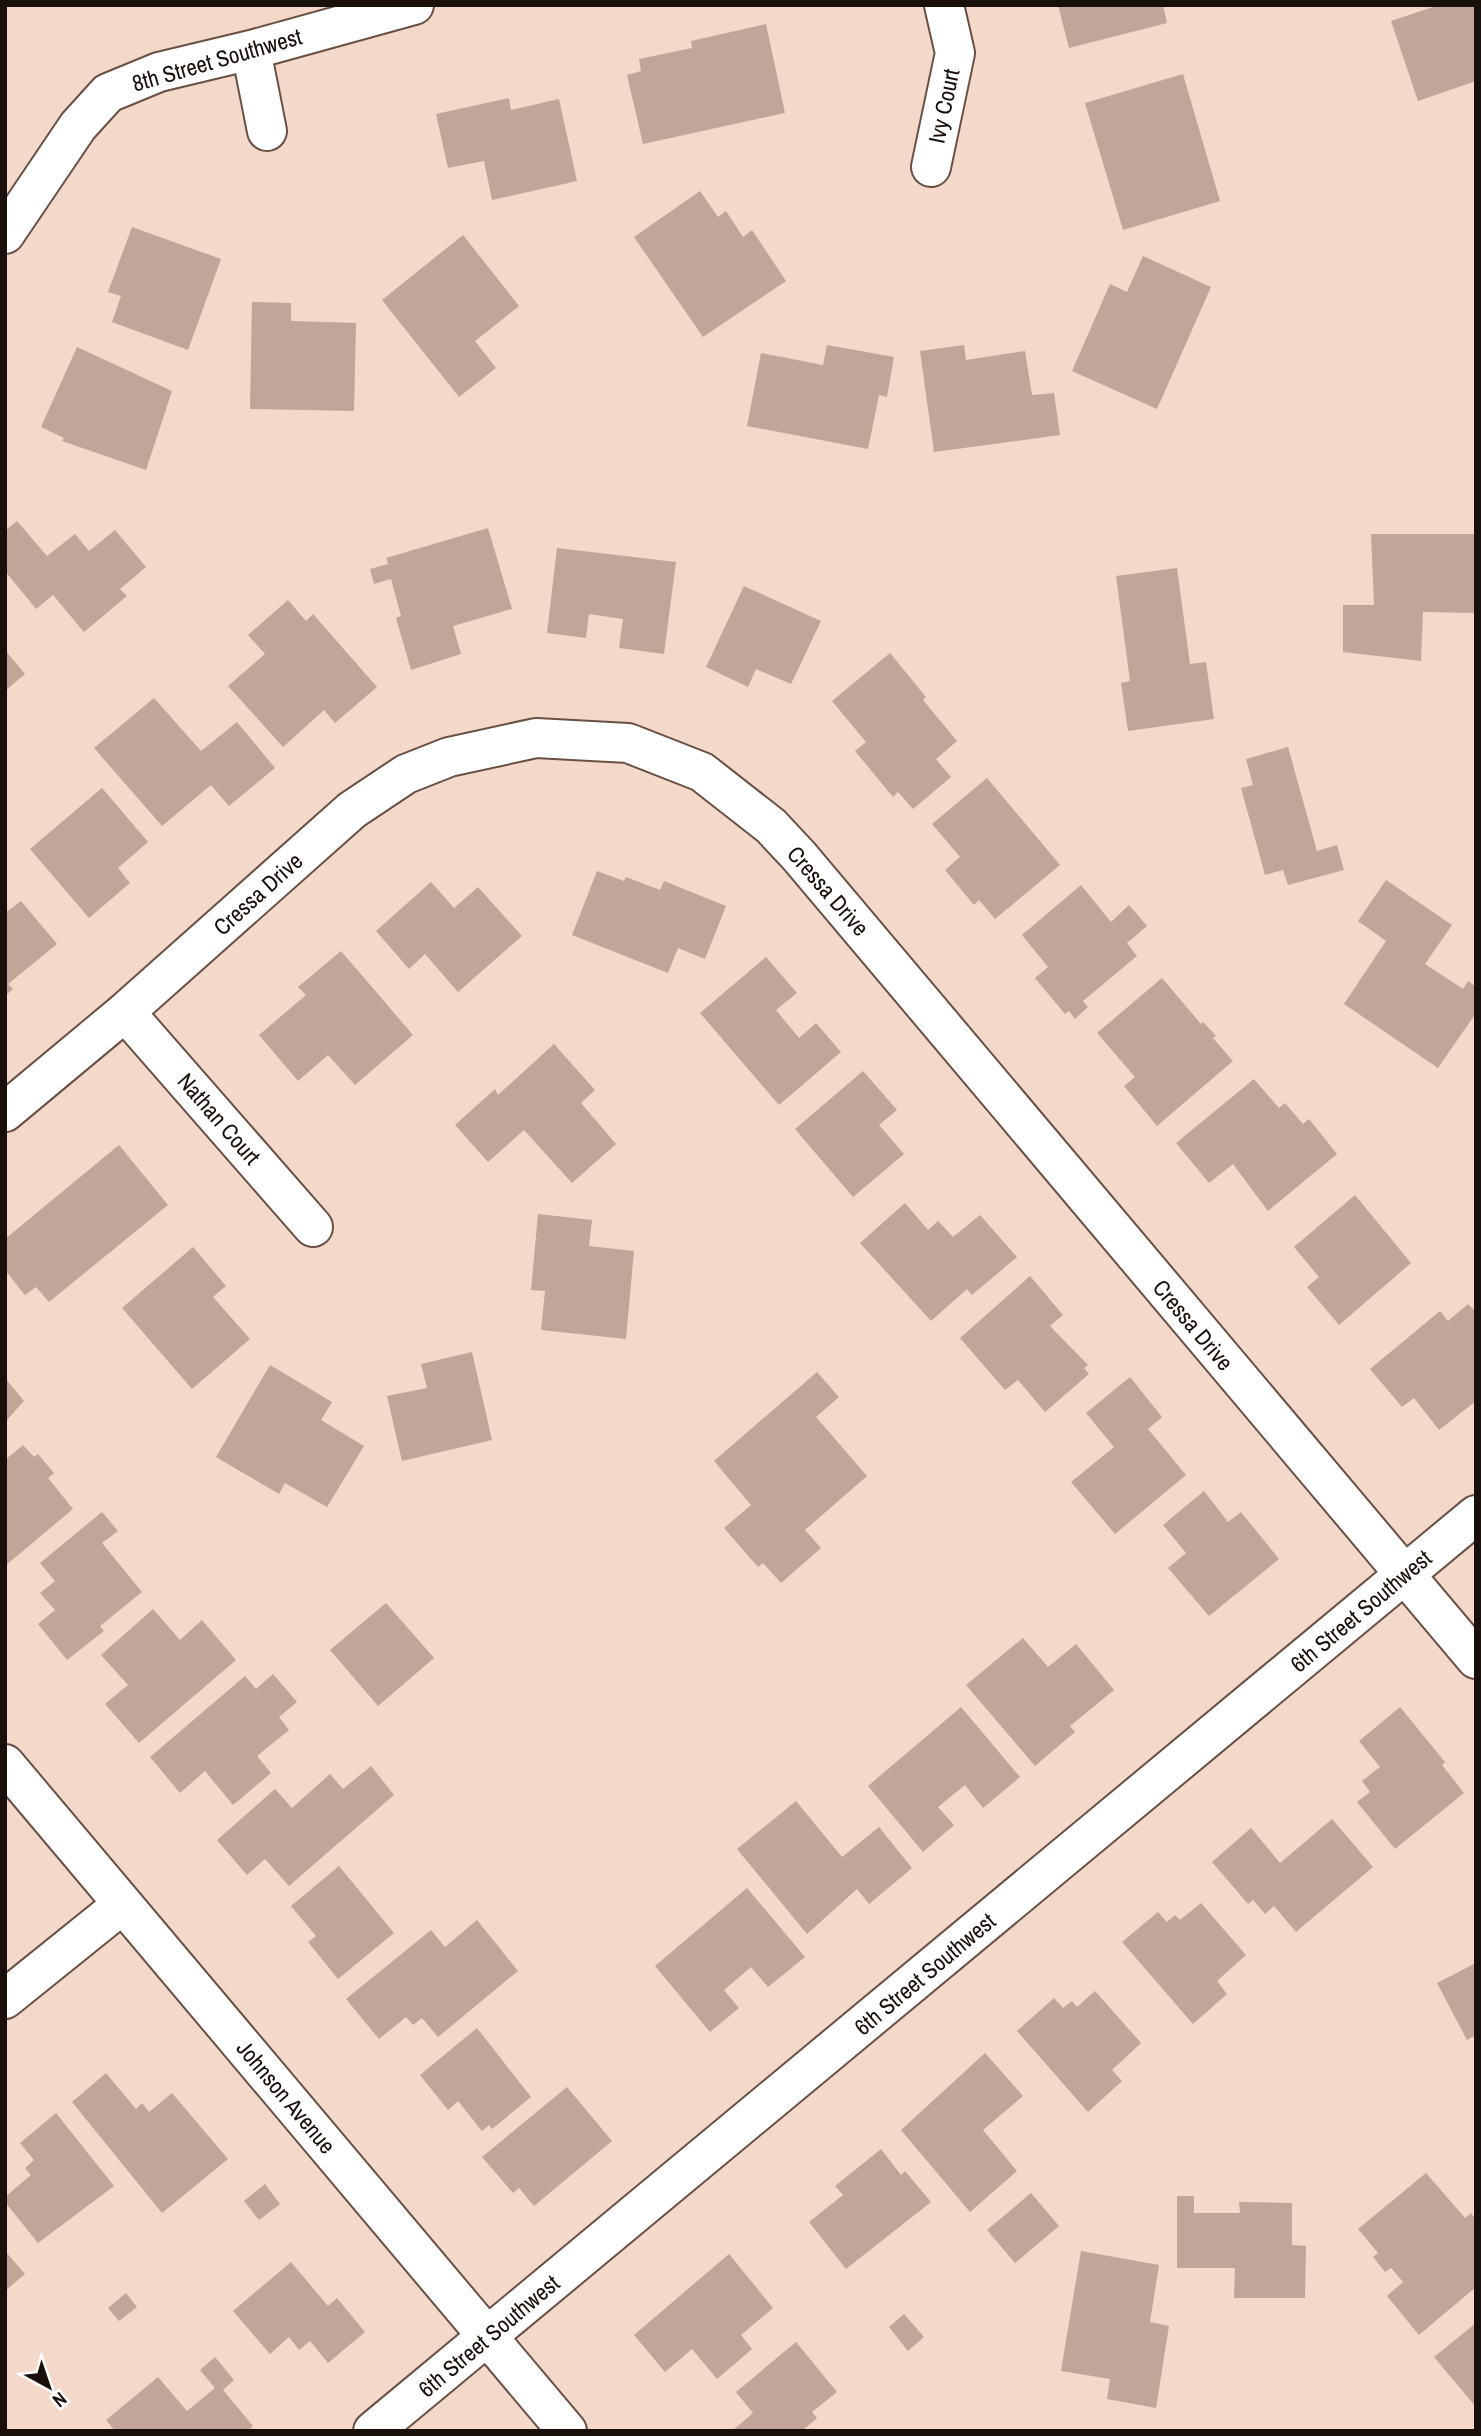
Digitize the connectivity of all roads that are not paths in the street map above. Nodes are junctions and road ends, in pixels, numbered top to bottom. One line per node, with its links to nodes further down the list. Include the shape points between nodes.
1 (414, 5): 3 (street, 8th Street Southwest)
2 (944, 5): 5 (street, Ivy Court, via 956,53)
3 (251, 50): 4 (street); 6 (street, 8th Street Southwest, via 159,72 108,93 78,126)
4 (267, 131)
5 (931, 167)
6 (5, 234)
7 (125, 1012): 8 (street, Cressa Drive); 9 (street, Nathan Court); 11 (street, Cressa Drive, via 352,810 406,774 449,757 536,738 628,743 702,772 771,826 799,856)
8 (5, 1112)
9 (313, 1227)
10 (1476, 1515): 11 (street, 6th Street Southwest)
11 (1404, 1576): 12 (street, Cressa Drive); 16 (street, 6th Street Southwest)
12 (1476, 1659)
13 (5, 1764): 14 (street, Johnson Avenue)
14 (122, 1904): 15 (street); 16 (street, Johnson Avenue)
15 (5, 1999)
16 (488, 2336): 17 (street, 6th Street Southwest); 18 (street, Johnson Avenue)
17 (373, 2431)
18 (567, 2431)

